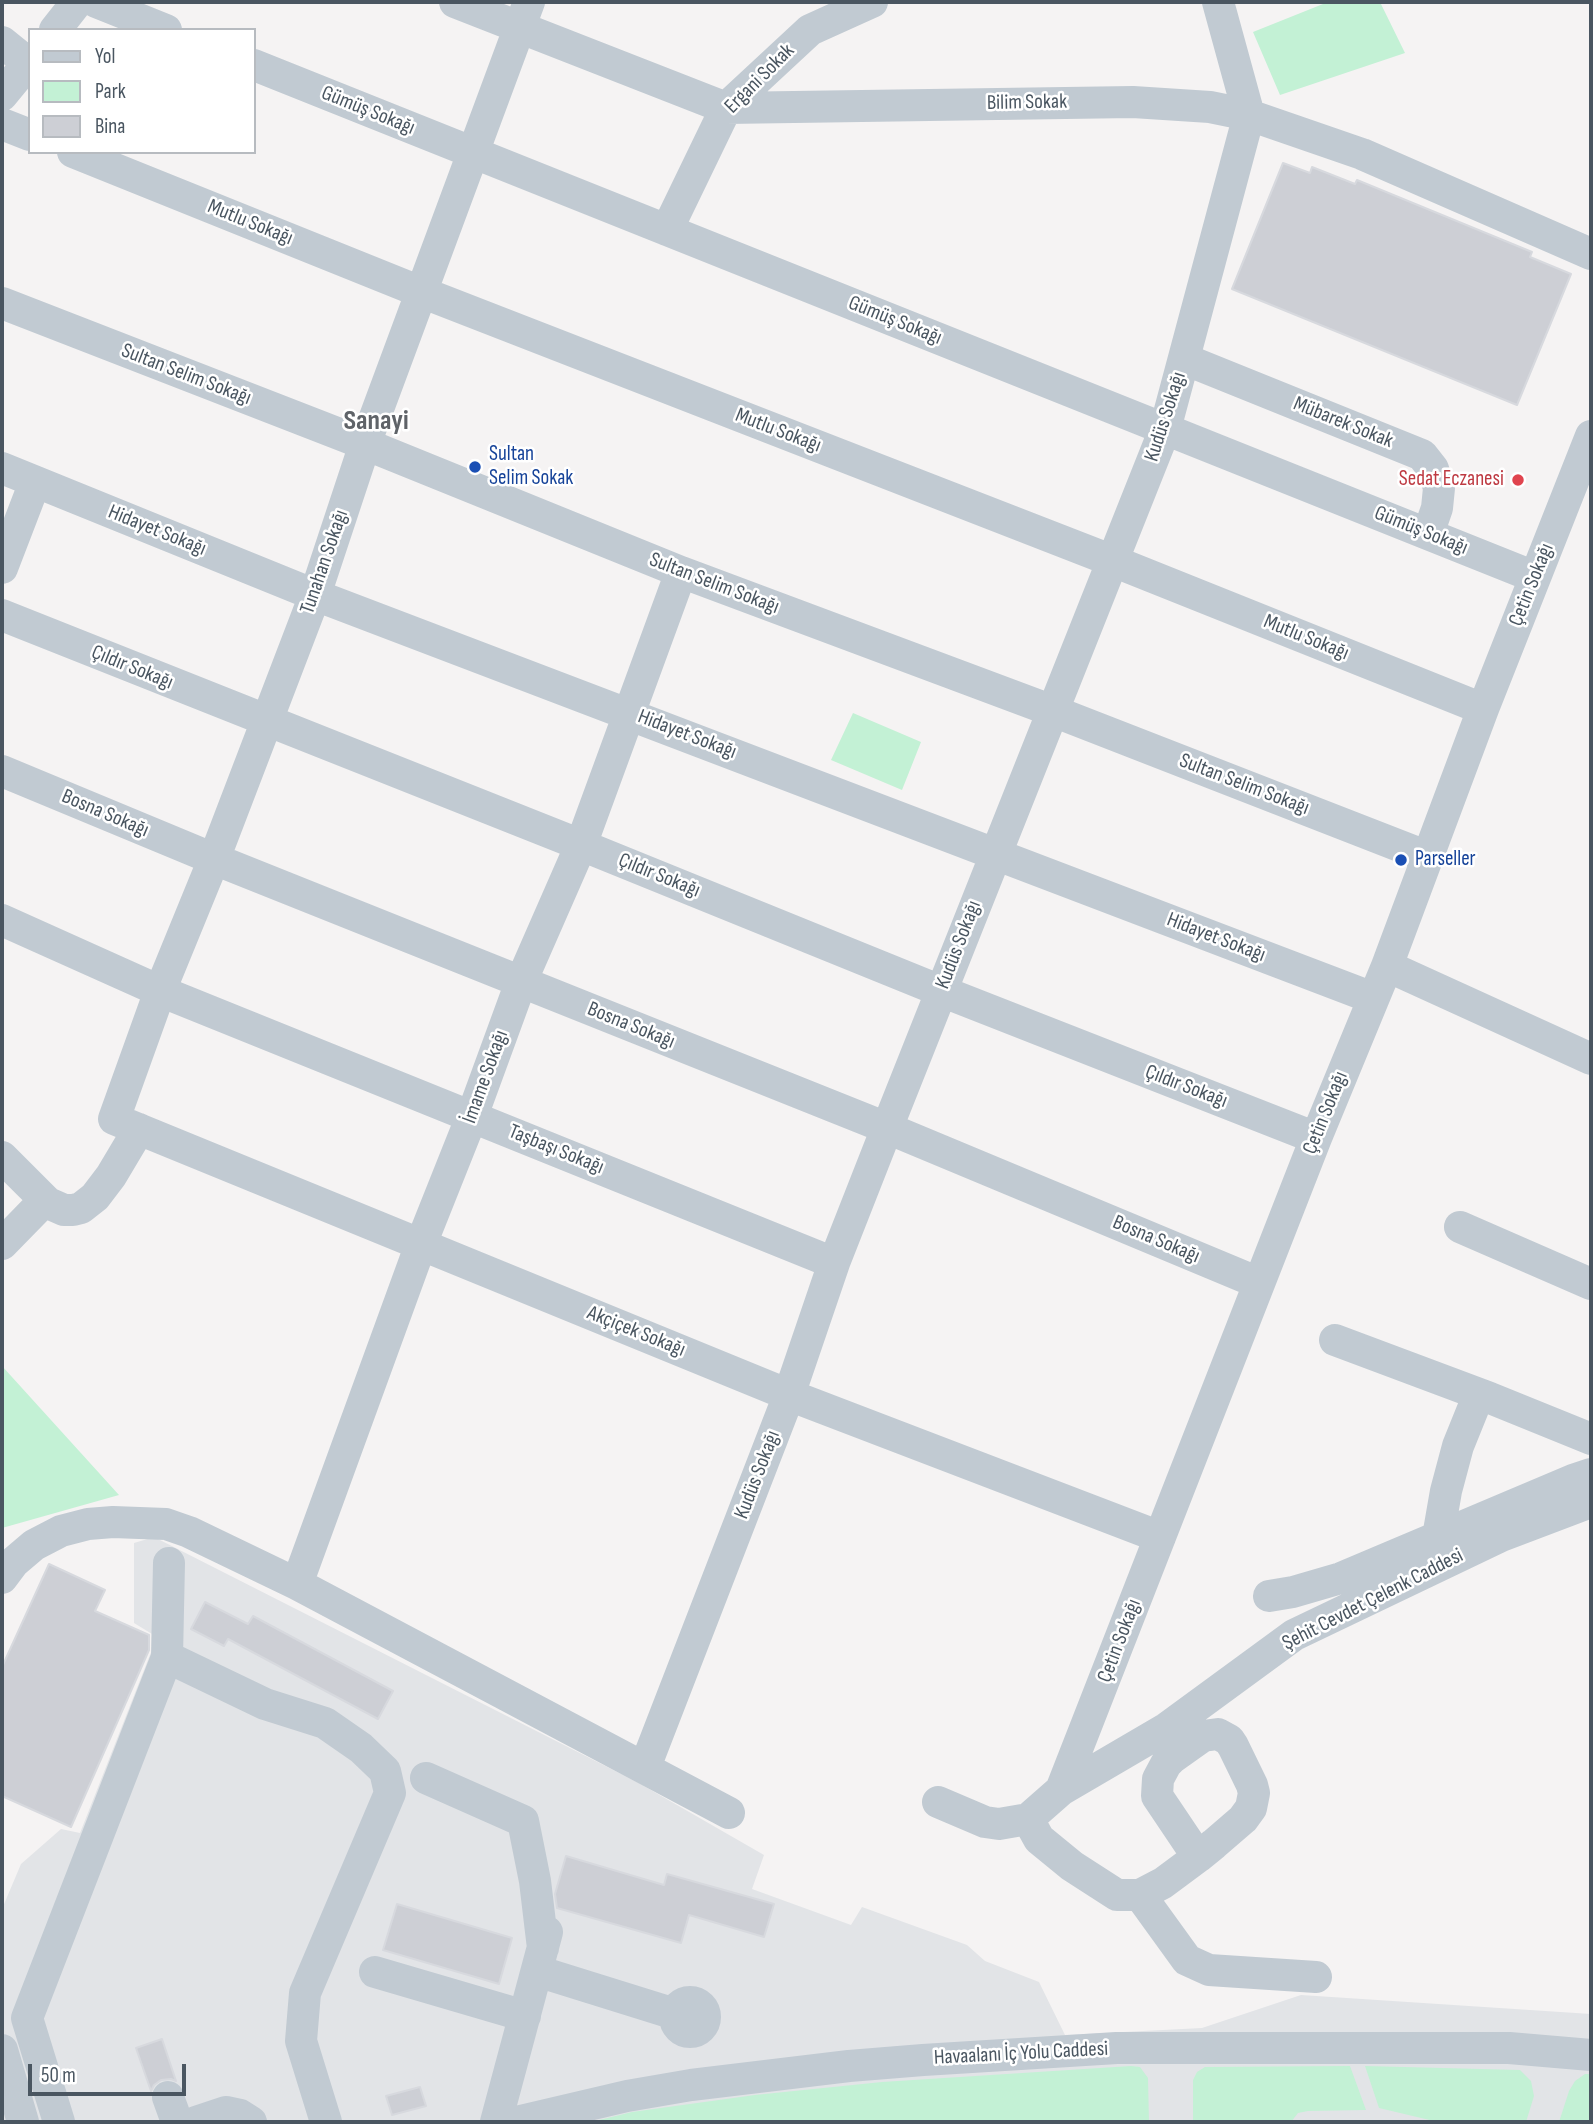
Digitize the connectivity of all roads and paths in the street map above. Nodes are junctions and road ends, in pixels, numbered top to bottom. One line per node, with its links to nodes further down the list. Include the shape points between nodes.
1 (78, 2): 7 (street)
2 (96, 2): 8 (street)
3 (454, 2): 6 (street, Bilim Sokak)
4 (1218, 2): 13 (street)
5 (856, 4): 12 (street, Ergani Sokak, via 810,30)
6 (524, 15): 12 (street, Bilim Sokak); 16 (street, Tunahan Sokağı)
7 (57, 28)
8 (161, 28)
9 (2, 42): 11 (street)
10 (256, 66): 16 (street, Gümüş Sokağı)
11 (14, 76)
12 (726, 108): 13 (street, Bilim Sokak, via 1133,102 1210,107); 18 (street, Ergani Sokak)
13 (1249, 116): 19 (street, Bilim Sokak, via 1362,154); 22 (street, Kudüs Sokağı)
14 (2, 124): 15 (street)
15 (28, 134)
16 (473, 153): 18 (street, Gümüş Sokağı); 20 (street, Tunahan Sokağı)
17 (78, 154): 20 (street, Mutlu Sokağı)
18 (667, 230): 23 (street, Gümüş Sokağı)
19 (1591, 254)
20 (421, 292): 25 (street, Tunahan Sokağı); 29 (street, Mutlu Sokağı)
21 (2, 303): 25 (street, Sultan Selim Sokağı)
22 (1184, 359): 23 (street, Kudüs Sokağı); 28 (street, Mübarek Sokak, via 1422,455 1439,488)
23 (1164, 429): 28 (street, Gümüş Sokağı); 29 (street, Kudüs Sokağı)
24 (1591, 436): 32 (street, Çetin Sokağı)
25 (365, 444): 31 (street, Sultan Selim Sokağı); 33 (street, Tunahan Sokağı)
26 (2, 468): 27 (street, Hidayet Sokağı)
27 (35, 482): 30 (street); 33 (street, Hidayet Sokağı)
28 (1428, 534): 32 (street, Gümüş Sokağı)
29 (1113, 561): 35 (street, Mutlu Sokağı); 36 (street, Kudüs Sokağı)
30 (2, 568)
31 (681, 572): 36 (street, Sultan Selim Sokağı); 37 (street, İmame Sokağı)
32 (1535, 577): 35 (street, Çetin Sokağı)
33 (315, 595): 37 (street, Hidayet Sokağı); 38 (street, Tunahan Sokağı)
34 (2, 615): 38 (street, Çıldır Sokağı)
35 (1483, 709): 42 (street, Çetin Sokağı)
36 (1052, 711): 41 (street, Kudüs Sokağı); 42 (street, Sultan Selim Sokağı)
37 (629, 713): 40 (street, İmame Sokağı); 41 (street, Hidayet Sokağı)
38 (268, 723): 40 (street, Çıldır Sokağı); 43 (street, Tunahan Sokağı)
39 (2, 771): 43 (street, Bosna Sokağı)
40 (581, 845): 46 (street, İmame Sokağı); 48 (street, Çıldır Sokağı)
41 (995, 855): 48 (street, Kudüs Sokağı); 49 (street, Hidayet Sokağı)
42 (1428, 857): 45 (street, Çetin Sokağı)
43 (214, 859): 46 (street, Bosna Sokağı); 47 (street, Tunahan Sokağı)
44 (2, 920): 47 (street, Taşbaşı Sokağı)
45 (1387, 966): 49 (street, Çetin Sokağı); 50 (street)
46 (521, 982): 51 (street, İmame Sokağı); 53 (street, Bosna Sokağı)
47 (160, 991): 51 (street, Taşbaşı Sokağı); 52 (street, Tunahan Sokağı)
48 (941, 991): 53 (street, Kudüs Sokağı); 54 (street, Çıldır Sokağı)
49 (1373, 998): 54 (street, Çetin Sokağı)
50 (1591, 1059)
51 (472, 1115): 59 (street, İmame Sokağı); 60 (street, Taşbaşı Sokağı)
52 (127, 1124): 56 (street, Tunahan Sokağı, via 111,1176 95,1197 81,1208 64,1210); 59 (street, Akçiçek Sokağı)
53 (887, 1128): 60 (street, Kudüs Sokağı); 61 (street, Bosna Sokağı)
54 (1316, 1138): 61 (street, Çetin Sokağı)
55 (2, 1157): 56 (street)
56 (45, 1200): 58 (street)
57 (1460, 1227): 62 (street)
58 (2, 1244)
59 (421, 1244): 65 (street, Akçiçek Sokağı); 73 (street, İmame Sokağı)
60 (834, 1263): 65 (street, Kudüs Sokağı)
61 (1259, 1283): 69 (street, Çetin Sokağı)
62 (1591, 1284)
63 (1335, 1340): 64 (street)
64 (1479, 1394): 66 (street); 70 (street, via 1458,1446)
65 (789, 1395): 69 (street, Akçiçek Sokağı); 76 (street, Kudüs Sokağı)
66 (1591, 1438)
67 (1591, 1474): 70 (street)
68 (1591, 1502): 78 (street, Şehit Cevdet Çelenk Caddesi, via 1501,1536 1294,1635 1167,1728)
69 (1160, 1537): 78 (street, Çetin Sokağı)
70 (1438, 1537): 74 (street, via 1341,1578)
71 (169, 1563): 75 (street)
72 (2, 1578): 73 (street, via 34,1545 61,1531 88,1524 143,1522 189,1532)
73 (297, 1584): 76 (street)
74 (1269, 1596)
75 (167, 1657): 89 (street); 98 (street, via 265,1704 325,1723 384,1771 390,1793 305,1993 301,2041)
76 (645, 1767): 80 (street)
77 (426, 1778): 84 (street, via 523,1821)
78 (1061, 1790): 81 (street, Şehit Cevdet Çelenk Caddesi)
79 (939, 1802): 81 (street, via 985,1822)
80 (729, 1813)
81 (1027, 1819): 83 (street, via 1039,1839 1072,1866 1116,1895)
82 (1198, 1857): 83 (street)
83 (1140, 1895): 86 (street, via 1187,1960 1209,1970)
84 (542, 1950): 87 (street); 88 (street)
85 (375, 1972): 88 (street)
86 (1316, 1978)
87 (675, 2014)
88 (525, 2016): 99 (street)
89 (27, 2018): 91 (street); 95 (street)
90 (1591, 2037): 92 (street, Havaalanı İç Yolu Caddesi)
91 (2, 2049): 94 (street)
92 (1532, 2049): 93 (street, Havaalanı İç Yolu Caddesi); 100 (street, Havaalanı İç Yolu Caddesi, via 1117,2048 923,2060 691,2085)
93 (1591, 2055)
94 (23, 2122)
95 (59, 2122)
96 (196, 2122): 97 (street, via 226,2112)
97 (251, 2122)
98 (326, 2122)
99 (496, 2122)
100 (516, 2122)

